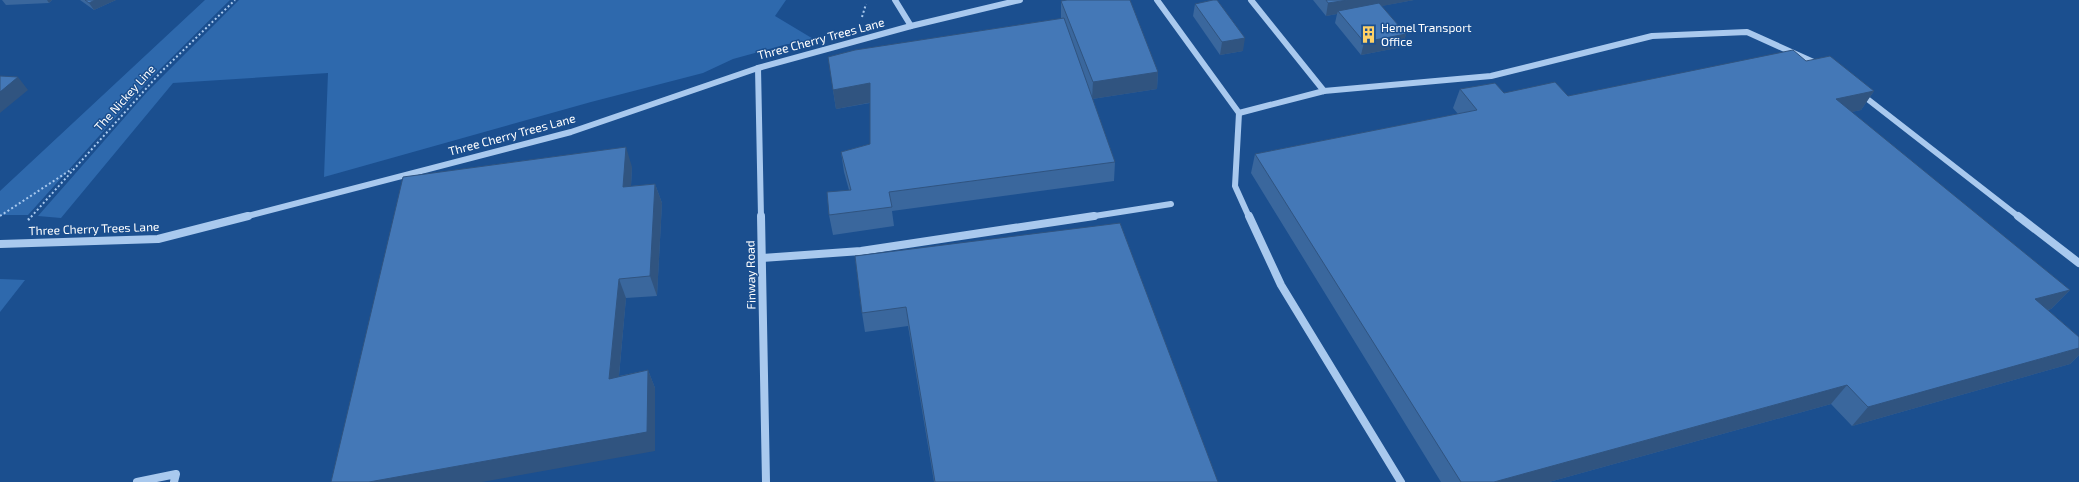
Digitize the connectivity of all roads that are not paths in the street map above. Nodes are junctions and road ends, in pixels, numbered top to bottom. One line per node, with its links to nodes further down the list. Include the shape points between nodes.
1 (895, 0): 5 (street)
2 (1020, 0): 5 (street, Three Cherry Trees Lane)
3 (1157, 0): 10 (street)
4 (1251, 0): 8 (street)
5 (911, 26): 6 (street, Three Cherry Trees Lane)
6 (758, 68): 12 (street, Three Cherry Trees Lane, via 571,132 158,239); 13 (street, Finway Road)
7 (1826, 68): 8 (street, via 1747,32 1652,36 1491,76)
8 (1324, 91): 10 (street)
9 (1858, 92): 14 (street)
10 (1239, 113): 18 (street, via 1235,186 1281,285)
11 (1170, 204): 13 (street, via 861,251)
12 (0, 244)
13 (762, 258): 17 (street, Finway Road)
14 (2079, 263)
15 (137, 482): 16 (street, via 176,474)
16 (174, 482)
17 (766, 482)
18 (1401, 482)

